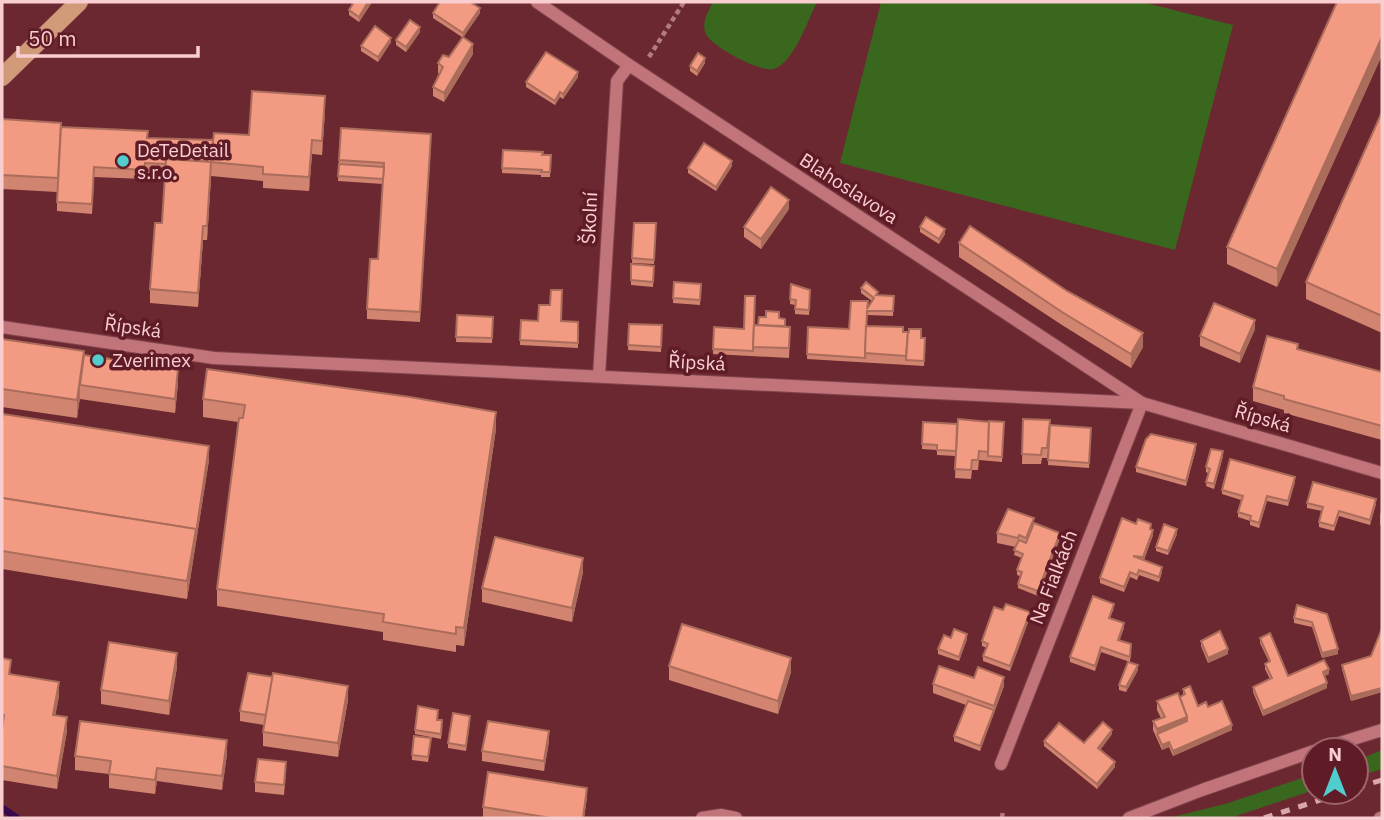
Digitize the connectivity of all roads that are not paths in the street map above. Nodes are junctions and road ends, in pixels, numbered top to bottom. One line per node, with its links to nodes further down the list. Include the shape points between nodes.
1 (79, 2): 4 (main road)
2 (537, 2): 3 (street, Blahoslavova)
3 (629, 65): 6 (street, Školní, via 617,81); 7 (street, Blahoslavova)
4 (2, 77)
5 (2, 327): 6 (street, Řípská, via 214,358)
6 (599, 376): 7 (street, Řípská)
7 (1142, 403): 8 (street, Řípská); 12 (street, Na Fialkách)
8 (1382, 473)
9 (1382, 730): 10 (street)
10 (1362, 736)
11 (1300, 755): 15 (street)
12 (1001, 764)
13 (702, 818): 14 (street)
14 (736, 818)
15 (1129, 818)

